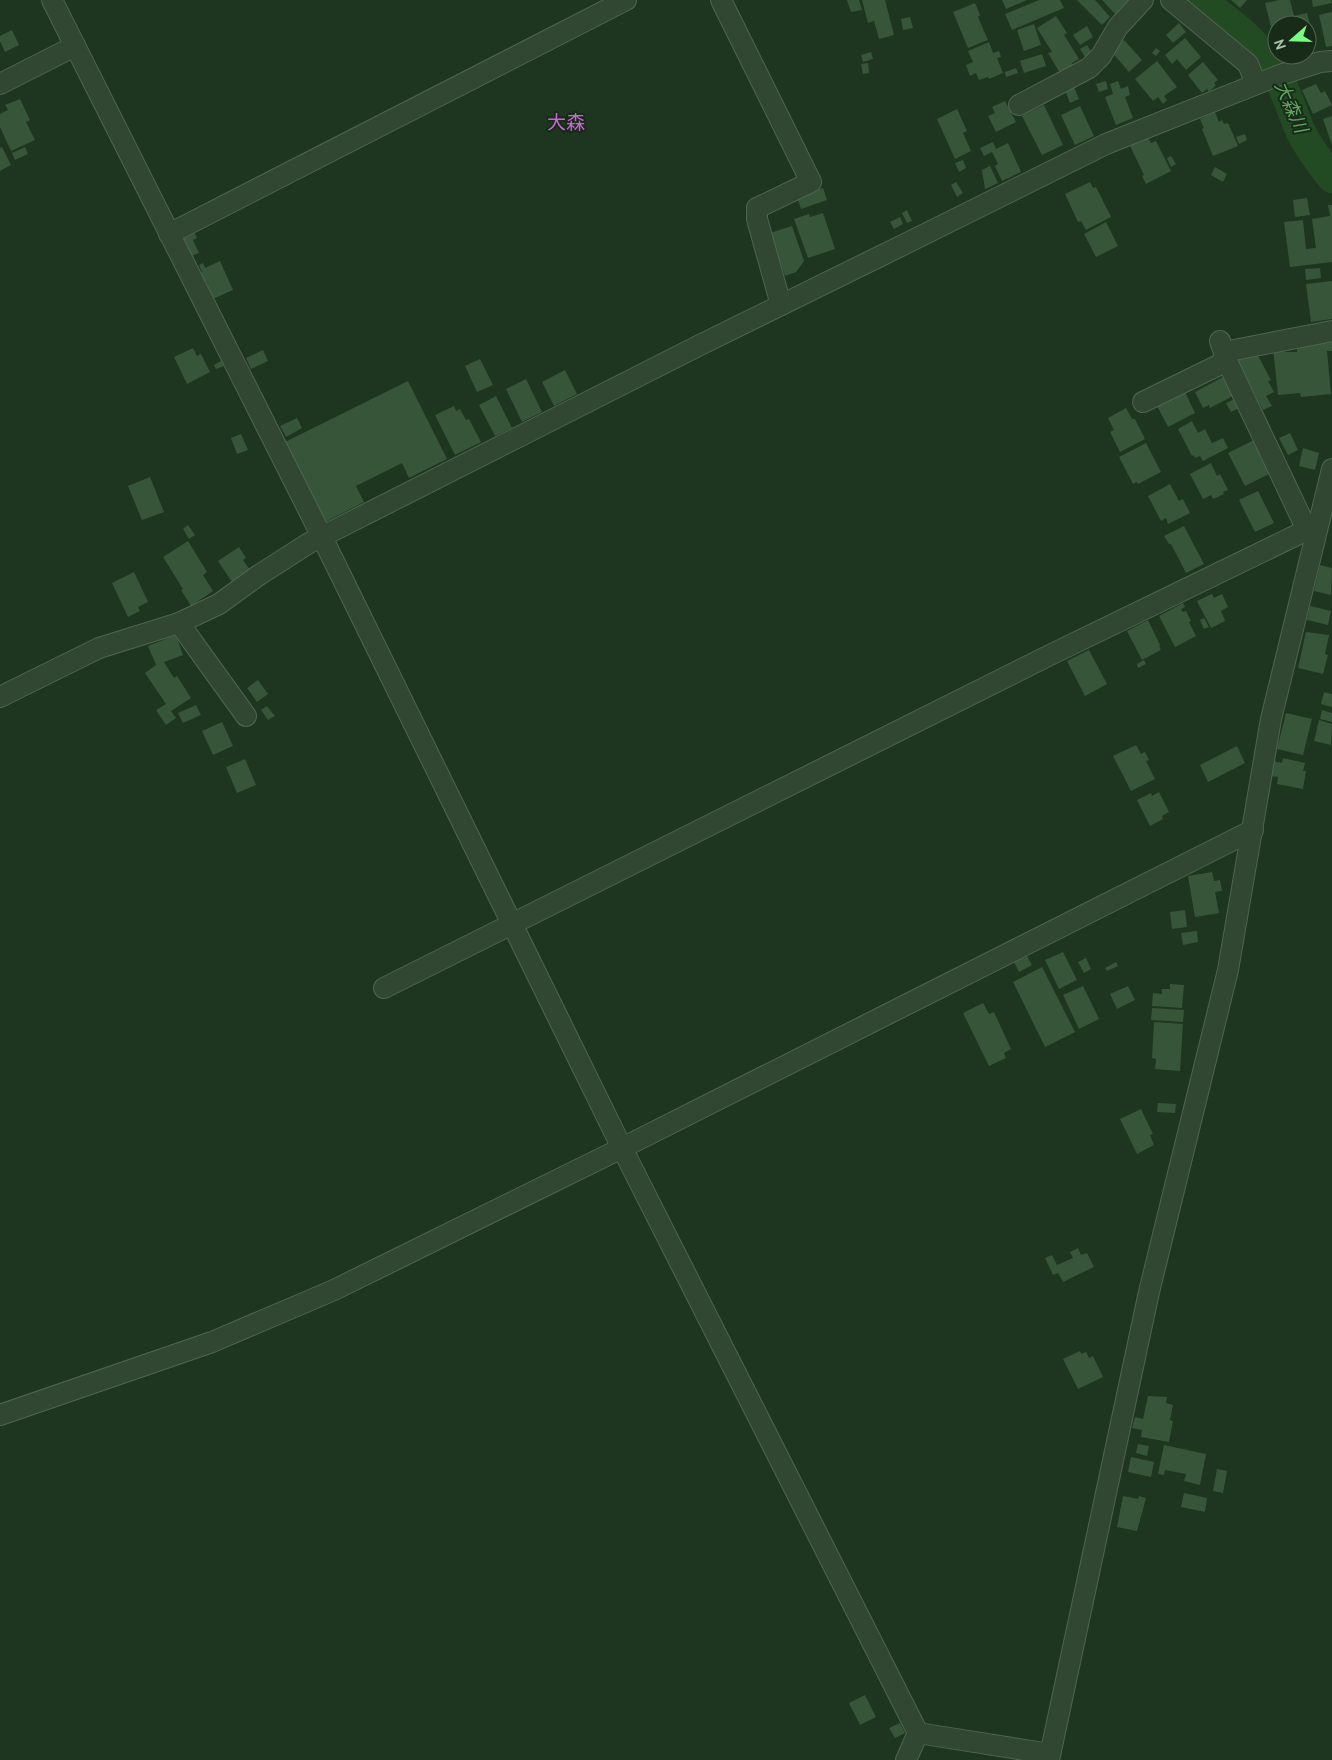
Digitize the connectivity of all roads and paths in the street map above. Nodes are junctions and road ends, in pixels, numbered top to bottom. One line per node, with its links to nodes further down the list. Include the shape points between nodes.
1 (52, 0): 6 (street)
2 (626, 0): 11 (street)
3 (721, 0): 12 (street, via 811,182 757,208 757,219)
4 (1143, 0): 10 (street, via 1118,27 1101,56 1089,68)
5 (1170, 0): 8 (street, via 1248,64)
6 (75, 46): 9 (street); 11 (street)
7 (1332, 61): 8 (street)
8 (1262, 82): 12 (street, via 1106,144)
9 (0, 84)
10 (1019, 105)
11 (169, 234): 18 (street)
12 (781, 305): 18 (street)
13 (1332, 330): 14 (street)
14 (1224, 351): 15 (street); 17 (street)
15 (1143, 402)
16 (1332, 469): 17 (street)
17 (1311, 530): 22 (street, via 1271,719); 23 (street, via 1052,654)
18 (322, 537): 19 (street, via 219,604); 23 (street)
19 (179, 623): 20 (street, via 99,648); 21 (street)
20 (0, 697)
21 (246, 716)
22 (1253, 830): 25 (street); 28 (street, via 1228,970 1149,1292)
23 (512, 924): 24 (street); 25 (street)
24 (384, 988)
25 (622, 1148): 26 (street, via 334,1290 272,1317 212,1342); 27 (street)
26 (0, 1415)
27 (918, 1733): 28 (street); 29 (street)
28 (1049, 1757)
29 (906, 1760)

